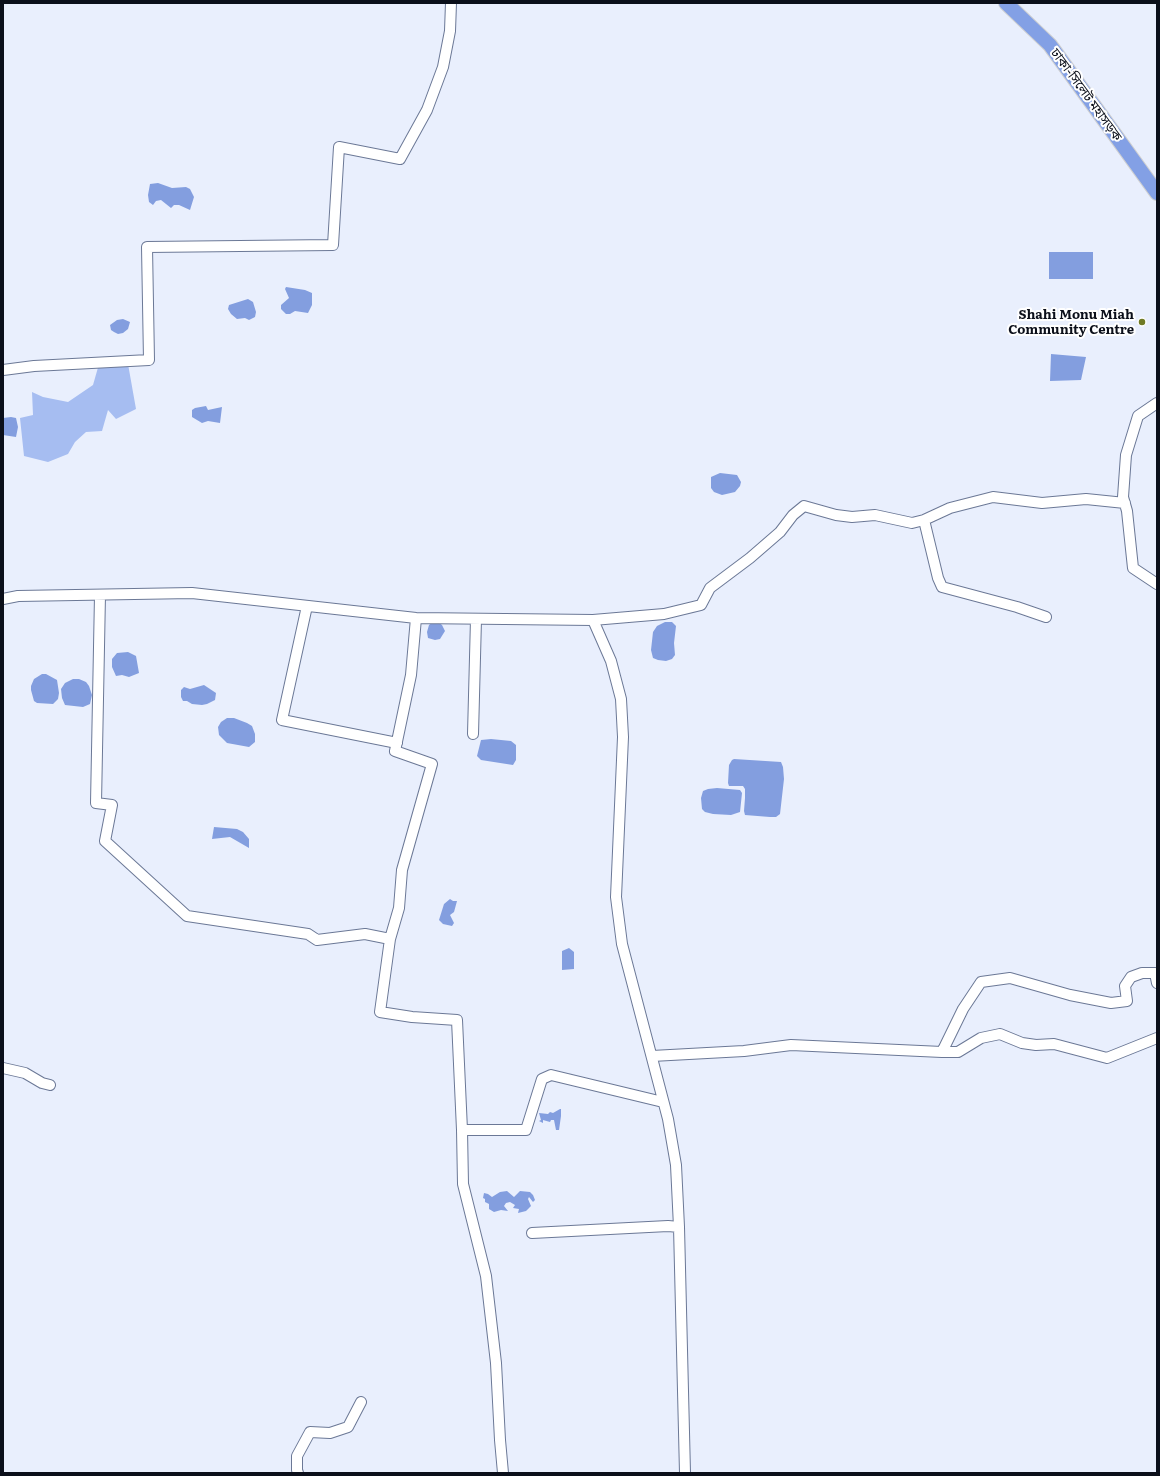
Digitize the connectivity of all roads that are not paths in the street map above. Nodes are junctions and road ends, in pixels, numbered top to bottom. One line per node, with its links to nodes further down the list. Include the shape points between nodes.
1 (450, 3): 4 (street, via 450,31 442,67 427,110 400,159 339,147 333,245 147,247 149,360)
2 (1006, 3): 3 (highway, ঢাকা-সিলেট মহাসড়ক, via 1050,45)
3 (1157, 193)
4 (3, 370)
5 (1157, 403): 6 (street, via 1138,416 1126,455 1123,497)
6 (1125, 503): 7 (street, via 1086,499 1042,503 993,497 950,508); 8 (street, via 1128,511 1133,568)
7 (924, 520): 12 (street, via 942,587); 15 (street, via 912,523 875,515 852,517 804,506 780,532 710,588 701,605 664,614)
8 (1157, 584)
9 (100, 595): 10 (street, via 18,596); 11 (street, via 192,593); 18 (street, via 96,803 112,805 105,841 187,916 308,934 317,940 365,934)
10 (3, 599)
11 (307, 606): 13 (street); 17 (street, via 282,720)
12 (1046, 617)
13 (416, 618): 14 (street); 17 (street, via 411,675)
14 (476, 619): 15 (street); 16 (street)
15 (593, 620): 22 (street, via 611,661 621,699 623,737 616,897 622,944)
16 (473, 734)
17 (397, 743): 18 (street, via 395,751 432,764 402,870 399,908)
18 (390, 939): 26 (street, via 380,1012 412,1018 457,1020)
19 (1157, 983): 21 (street, via 1155,973 1142,973 1131,977 1125,986 1127,1001 1111,1003 1070,995 1010,978 981,982 963,1009)
20 (1157, 1038): 21 (street, via 1107,1058 1054,1044 1022,1043 1000,1034 981,1038 958,1052)
21 (942, 1052): 22 (street, via 791,1045 744,1051)
22 (652, 1056): 25 (street)
23 (3, 1068): 24 (street, via 25,1073)
24 (50, 1085)
25 (663, 1102): 26 (street, via 551,1075 542,1079 526,1130); 27 (street, via 676,1165)
26 (462, 1130): 31 (street, via 463,1184 486,1276 496,1363)
27 (679, 1227): 28 (street); 32 (street)
28 (532, 1233)
29 (361, 1402): 30 (street, via 348,1428 330,1433 310,1432 297,1456)
30 (298, 1473)
31 (503, 1473)
32 (685, 1473)

